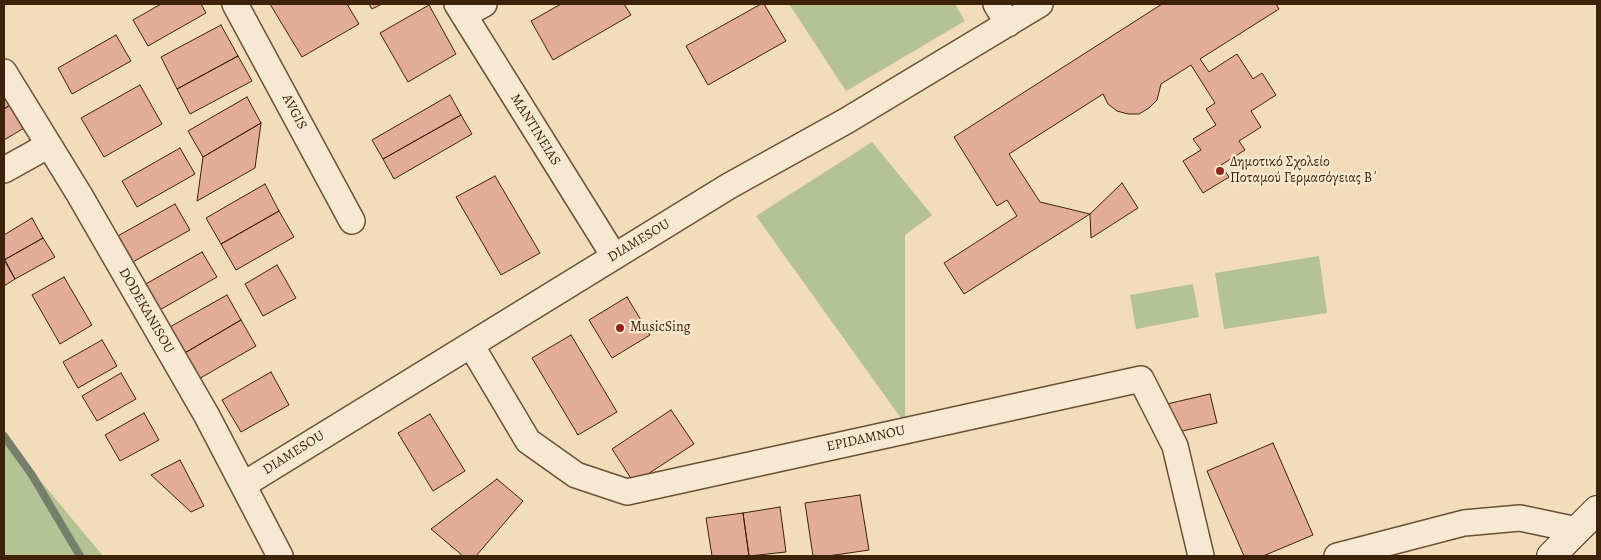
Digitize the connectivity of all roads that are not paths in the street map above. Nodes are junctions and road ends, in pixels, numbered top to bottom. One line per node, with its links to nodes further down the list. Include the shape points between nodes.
1 (235, 4): 8 (street, AVGIS)
2 (1040, 4): 4 (street, DIAMESOU)
3 (468, 8): 9 (street, MANTINEIAS)
4 (1002, 14): 9 (street, DIAMESOU, via 846,121 729,186)
5 (4, 72): 6 (street, DODEKANISOU)
6 (49, 146): 7 (street); 11 (street, DODEKANISOU, via 202,407)
7 (4, 170)
8 (352, 221)
9 (614, 256): 10 (street, DIAMESOU)
10 (472, 345): 11 (street, DIAMESOU); 15 (street, EPIDAMNOU, via 528,441 576,475 627,492 1141,379 1175,446)
11 (242, 485): 14 (street, DODEKANISOU)
12 (1597, 510): 13 (main road)
13 (1583, 540): 16 (street, via 1520,518 1464,523); 17 (main road)
14 (280, 556)
15 (1201, 556)
16 (1337, 556)
17 (1552, 556)

